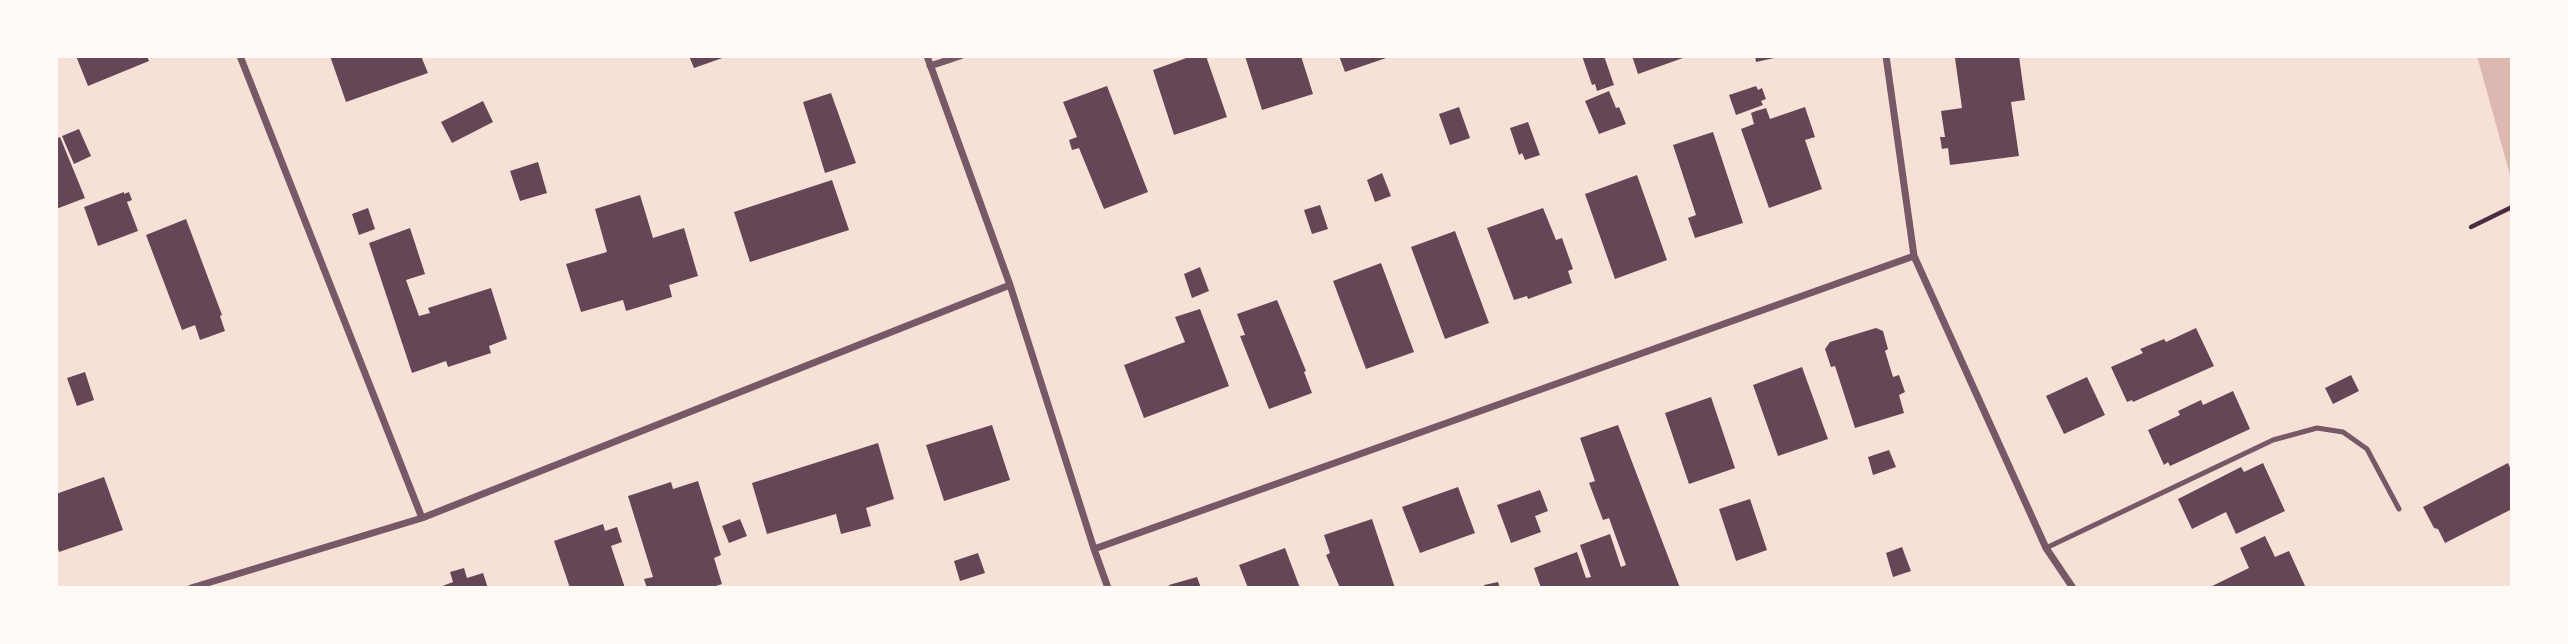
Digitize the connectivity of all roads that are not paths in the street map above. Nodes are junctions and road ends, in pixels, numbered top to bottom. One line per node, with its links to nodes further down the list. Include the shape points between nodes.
1 (240, 56): 9 (street)
2 (927, 56): 5 (street)
3 (960, 56): 5 (street)
4 (1886, 56): 6 (street)
5 (930, 66): 7 (street)
6 (1914, 256): 10 (street); 11 (street)
7 (1010, 285): 9 (street); 11 (street)
8 (2399, 509): 10 (lane, via 2367,449 2343,432 2317,428 2273,440)
9 (422, 518): 12 (street)
10 (2046, 548): 14 (street)
11 (1094, 549): 13 (street)
12 (191, 588)
13 (1108, 588)
14 (2073, 588)

